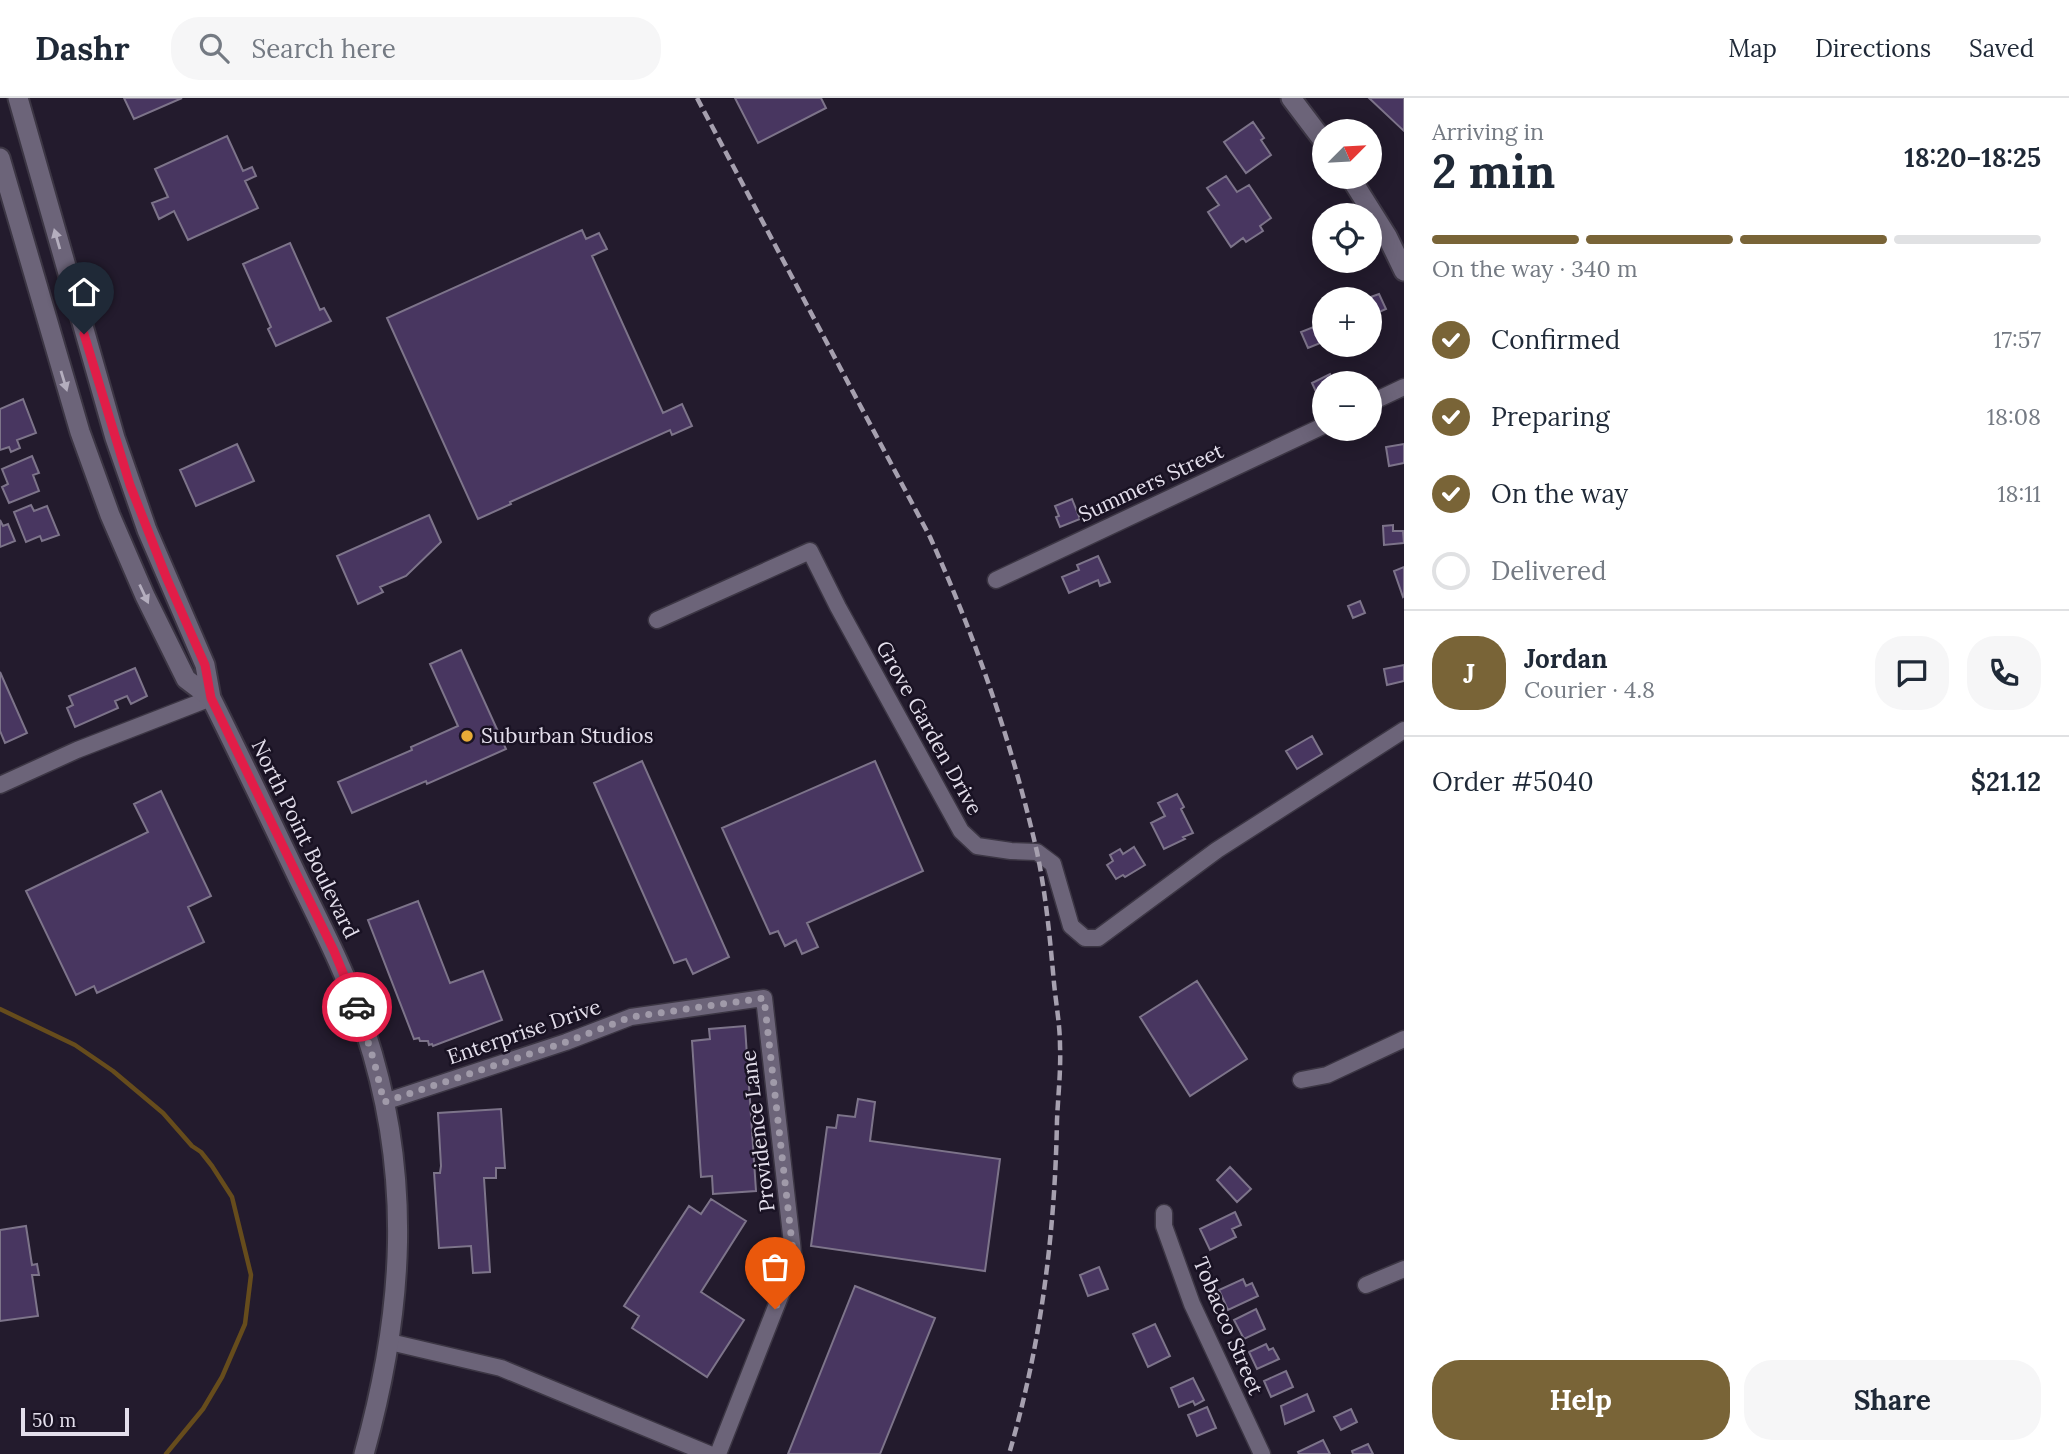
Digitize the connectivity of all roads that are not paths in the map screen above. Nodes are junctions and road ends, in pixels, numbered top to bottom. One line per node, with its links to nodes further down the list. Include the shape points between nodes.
1 (18, 98): 12 (main road, North Point Boulevard, one-way to 1, via 205,665 146,530 117,444)
2 (1291, 98): 3 (main road)
3 (1312, 126)
4 (0, 158): 12 (main road, North Point Boulevard, one-way to 12, via 77,422 110,515 186,678)
5 (1358, 189): 6 (main road)
6 (1404, 271)
7 (1404, 387): 8 (street)
8 (1382, 397)
9 (1312, 431): 10 (street, Summers Street)
10 (996, 580)
11 (657, 620): 13 (street, Grove Garden Drive, via 810,551 961,831 977,846 1037,852 1053,864 1070,926 1085,938 1098,938 1217,850)
12 (211, 698): 14 (street); 18 (main road, North Point Boulevard, via 345,977)
13 (1404, 730)
14 (0, 785)
15 (764, 998): 18 (street, Enterprise Drive, via 631,1017); 25 (street, Providence Lane, via 794,1261)
16 (1404, 1039): 17 (street, via 1327,1075)
17 (1301, 1080)
18 (384, 1102): 22 (main road, North Point Boulevard, via 398,1231)
19 (1164, 1213): 26 (street, Tobacco Street, via 1164,1226 1192,1304)
20 (1404, 1269): 21 (street)
21 (1366, 1284)
22 (390, 1342): 23 (main road, North Point Boulevard); 24 (street, via 501,1368)
23 (364, 1454)
24 (709, 1454)
25 (718, 1454)
26 (1262, 1454)

